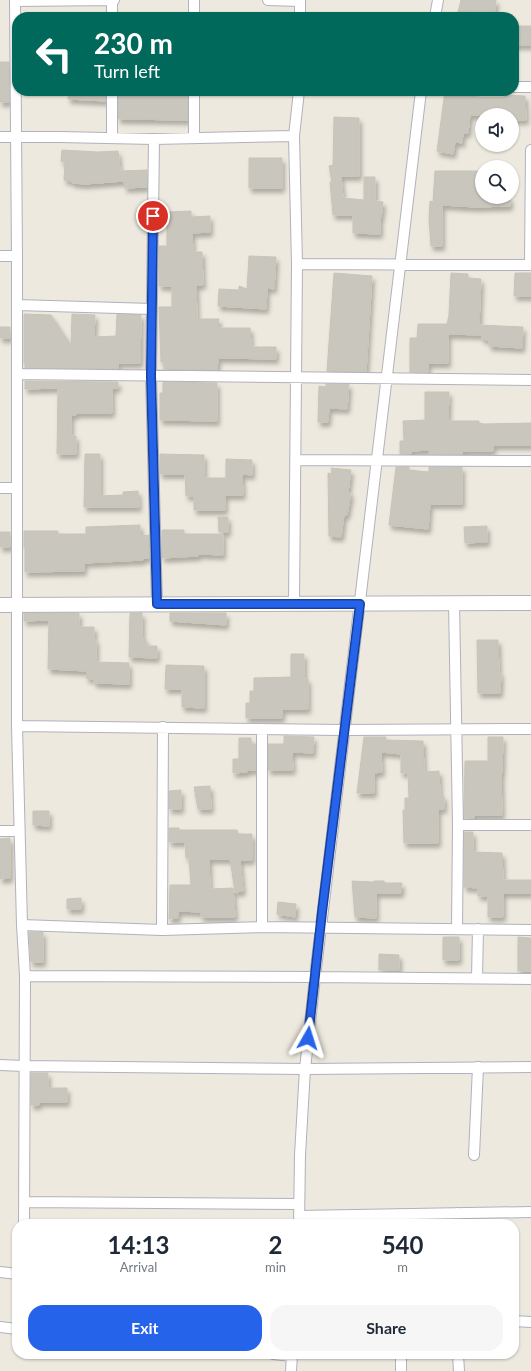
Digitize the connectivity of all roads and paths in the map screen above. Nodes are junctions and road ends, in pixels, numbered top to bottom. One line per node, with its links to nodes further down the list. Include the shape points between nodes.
1 (113, 0): 6 (street); 8 (street)
2 (194, 0): 9 (street)
3 (268, 0): 4 (street)
4 (300, 0): 10 (street)
5 (438, 0): 11 (street)
6 (15, 1): 7 (street)
7 (15, 12)
8 (112, 12)
9 (194, 12)
10 (300, 12)
11 (435, 12)
12 (519, 87): 13 (street)
13 (531, 88)
14 (16, 96): 20 (street)
15 (112, 96): 22 (street)
16 (194, 96): 23 (street)
17 (298, 96): 19 (street)
18 (420, 96): 29 (street)
19 (294, 136): 23 (street); 28 (street)
20 (16, 137): 21 (street); 22 (street); 27 (street)
21 (0, 138)
22 (112, 138): 24 (street)
23 (194, 138): 24 (street)
24 (154, 139): 32 (street)
25 (531, 150): 30 (street)
26 (0, 256): 27 (street)
27 (17, 256): 31 (street)
28 (297, 264): 29 (street); 35 (street)
29 (400, 264): 30 (street); 36 (street)
30 (531, 265)
31 (17, 305): 32 (street); 33 (street)
32 (152, 309): 34 (street)
33 (17, 374): 34 (street); 42 (street)
34 (151, 376): 35 (street); 44 (street)
35 (296, 377): 36 (street); 38 (street)
36 (386, 378): 37 (street); 39 (street)
37 (531, 380)
38 (296, 460): 39 (street); 45 (street)
39 (376, 460): 40 (street); 46 (street)
40 (531, 460)
41 (0, 488): 42 (street)
42 (17, 488): 49 (street)
43 (531, 603): 47 (street)
44 (157, 604): 45 (street); 49 (street)
45 (294, 604): 46 (street)
46 (360, 604): 47 (street); 55 (street)
47 (454, 604): 53 (street)
48 (0, 605): 49 (street)
49 (17, 605): 50 (street)
50 (17, 726): 51 (street); 59 (street)
51 (163, 727): 52 (street); 65 (street)
52 (262, 729): 55 (street); 61 (street)
53 (457, 729): 54 (street); 55 (street); 56 (street)
54 (531, 729)
55 (344, 730): 62 (street)
56 (458, 825): 57 (street); 63 (street)
57 (531, 825)
58 (0, 831): 59 (street)
59 (19, 831): 60 (street)
60 (22, 926): 65 (street); 67 (street)
61 (262, 928): 62 (street); 65 (street)
62 (320, 928): 63 (street); 68 (street)
63 (457, 928): 64 (street)
64 (478, 929): 66 (street); 69 (street)
65 (162, 930)
66 (531, 930)
67 (25, 976): 68 (street); 72 (street)
68 (315, 977): 69 (street); 75 (street)
69 (477, 978): 70 (street)
70 (531, 979)
71 (0, 1065): 72 (street)
72 (24, 1066): 75 (street); 77 (street)
73 (478, 1067): 74 (street); 75 (street); 76 (street)
74 (531, 1067)
75 (305, 1069): 78 (street)
76 (474, 1155)
77 (25, 1202): 78 (street); 81 (street)
78 (299, 1204): 82 (street)
79 (531, 1212): 80 (street)
80 (456, 1213): 83 (street); 84 (street)
81 (24, 1219)
82 (299, 1219)
83 (400, 1219)
84 (457, 1219)
85 (0, 1272): 86 (street)
86 (12, 1273)
87 (519, 1321): 88 (street)
88 (531, 1322)
89 (0, 1327): 90 (street)
90 (12, 1328)
91 (292, 1359): 94 (street)
92 (401, 1359): 95 (street)
93 (458, 1359): 96 (street)
94 (291, 1371)
95 (401, 1371)
96 (459, 1371)

